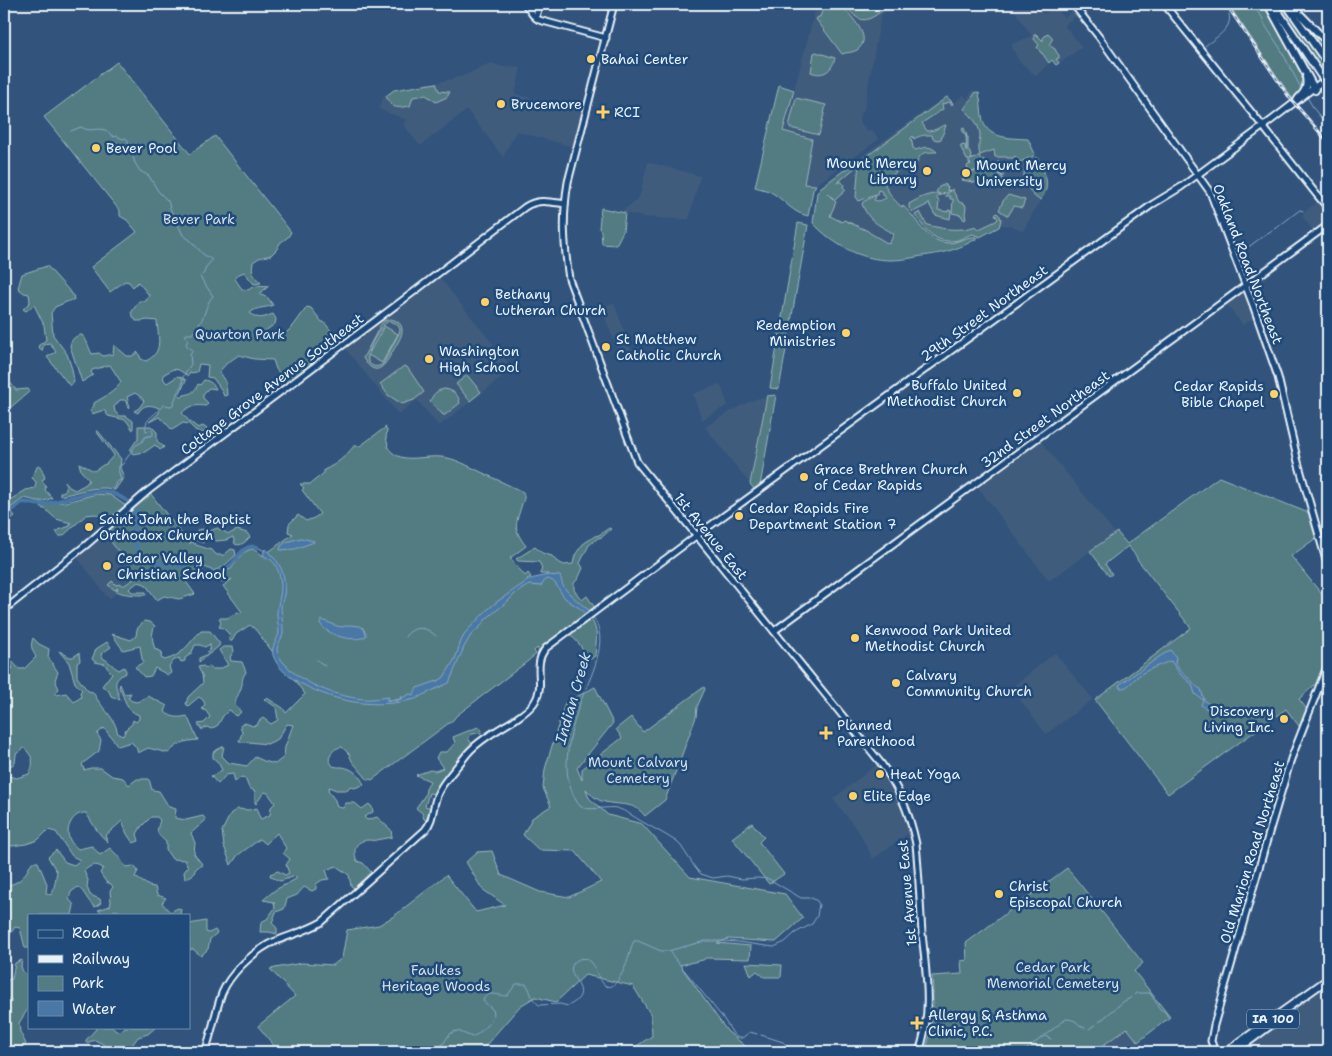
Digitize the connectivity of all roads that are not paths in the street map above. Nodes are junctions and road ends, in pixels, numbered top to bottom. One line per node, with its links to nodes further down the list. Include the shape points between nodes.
1 (525, 4): 10 (main road)
2 (614, 4): 13 (main road, 1st Avenue East)
3 (1073, 4): 23 (main road, Oakland Road Northeast)
4 (1164, 4): 22 (main road)
5 (1268, 4): 17 (highway)
6 (1273, 4): 19 (highway, bridge)
7 (1286, 4): 16 (highway)
8 (1290, 4): 14 (highway)
9 (539, 6): 10 (main road, via 534,12); 11 (main road)
10 (530, 11): 11 (main road)
11 (536, 18): 12 (main road)
12 (589, 34): 13 (main road); 15 (main road, via 599,39)
13 (606, 38): 15 (main road, 1st Avenue East)
14 (1328, 43)
15 (602, 52): 24 (main road, 1st Avenue East)
16 (1328, 64)
17 (1305, 73): 20 (highway); 21 (highway)
18 (1328, 78): 20 (main road, 29th Street Northeast)
19 (1328, 85)
20 (1314, 89): 21 (main road, 29th Street Northeast)
21 (1304, 96): 22 (main road, 29th Street Northeast)
22 (1263, 126): 23 (main road, 29th Street Northeast); 25 (main road)
23 (1198, 174): 27 (main road, Oakland Road Northeast, via 1210,192); 28 (main road, 29th Street Northeast)
24 (565, 204): 28 (main road, 1st Avenue East, via 564,242 569,279 634,456); 30 (main road, Cottage Grove Avenue Southeast, via 540,201 528,204 148,490 86,545)
25 (1328, 208)
26 (1328, 225): 27 (main road, 32nd Street Northeast)
27 (1246, 286): 29 (main road, Oakland Road Northeast, via 1279,381); 31 (main road, 32nd Street Northeast)
28 (696, 536): 31 (main road, 1st Avenue East); 36 (main road, 29th Street Northeast, via 548,646 538,666 540,679 536,700 467,755 439,791 431,821 425,830 328,917 261,949 239,968 222,994)
29 (1328, 567)
30 (4, 610)
31 (774, 631): 37 (main road, 1st Avenue East, via 887,771 908,814 916,844 928,997 927,1023)
32 (1328, 664): 35 (main road, Old Marion Road Northeast, via 1292,757 1271,826 1210,1039)
33 (1328, 979): 38 (highway, IA 100)
34 (1328, 984): 39 (highway, IA 100)
35 (1215, 1051)
36 (206, 1052)
37 (919, 1052)
38 (1226, 1052)
39 (1234, 1052)

